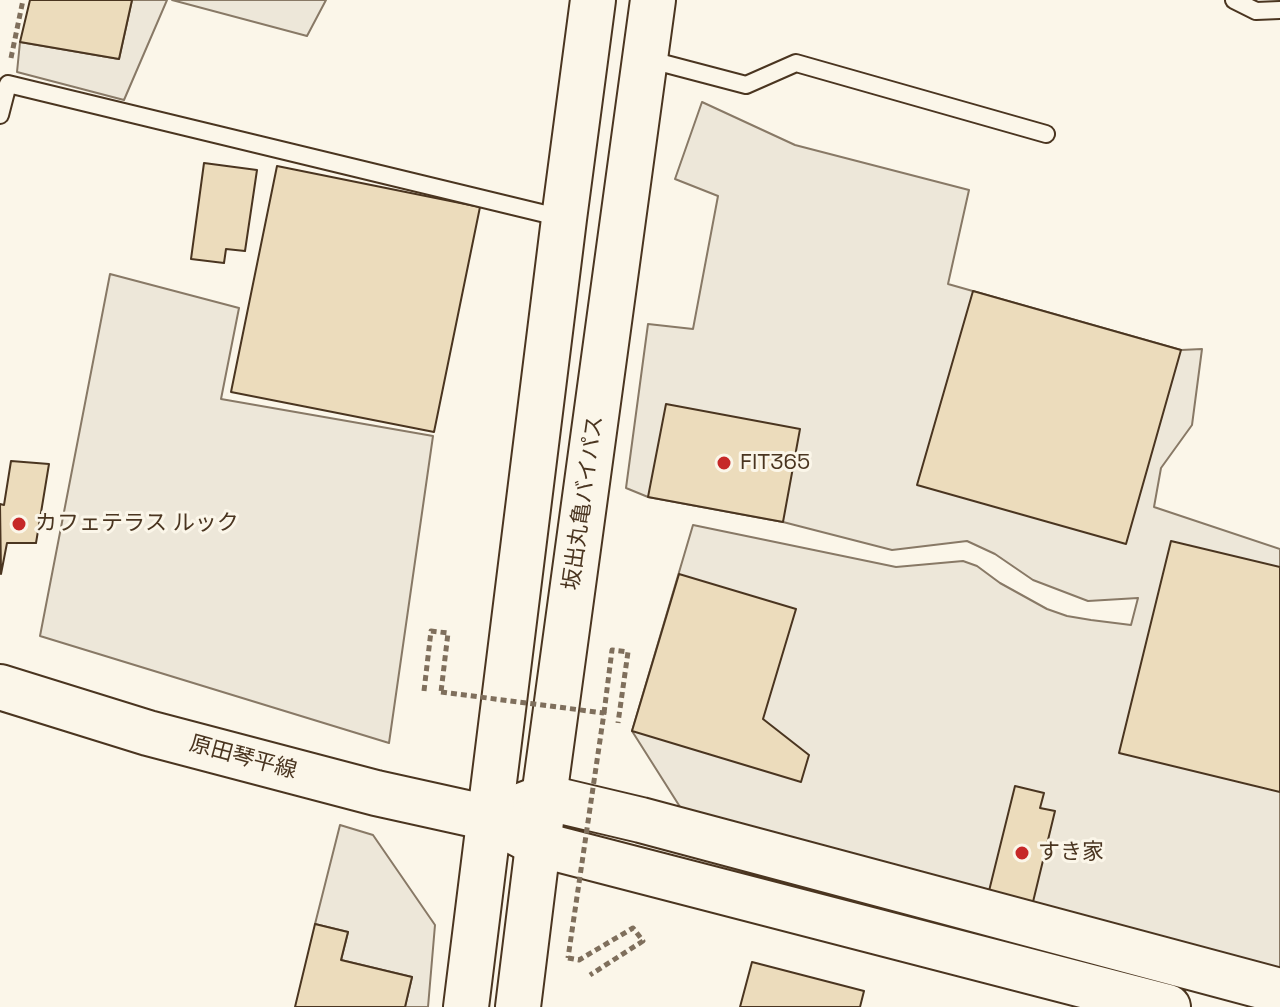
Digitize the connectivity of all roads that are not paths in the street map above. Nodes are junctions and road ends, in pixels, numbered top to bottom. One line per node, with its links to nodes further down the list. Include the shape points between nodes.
1 (593, 0): 8 (main road)
2 (653, 0): 5 (main road, 坂出丸亀バイパス)
3 (1234, 0): 4 (lane, via 1256,11)
4 (1280, 10)
5 (645, 59): 7 (lane, via 746,85 796,63); 10 (main road, 坂出丸亀バイパス)
6 (0, 115): 8 (lane, via 8,84)
7 (1046, 134)
8 (564, 219): 11 (main road)
9 (0, 687): 11 (main road, 原田琴平線, via 148,733)
10 (544, 797): 11 (main road); 12 (main road, 坂出丸亀バイパス); 13 (main road)
11 (489, 818): 12 (main road, 原田琴平線); 14 (main road)
12 (538, 844): 15 (main road, 坂出丸亀バイパス); 16 (main road, 原田琴平線)
13 (1280, 991)
14 (466, 1007)
15 (518, 1007)
16 (1168, 1007)

